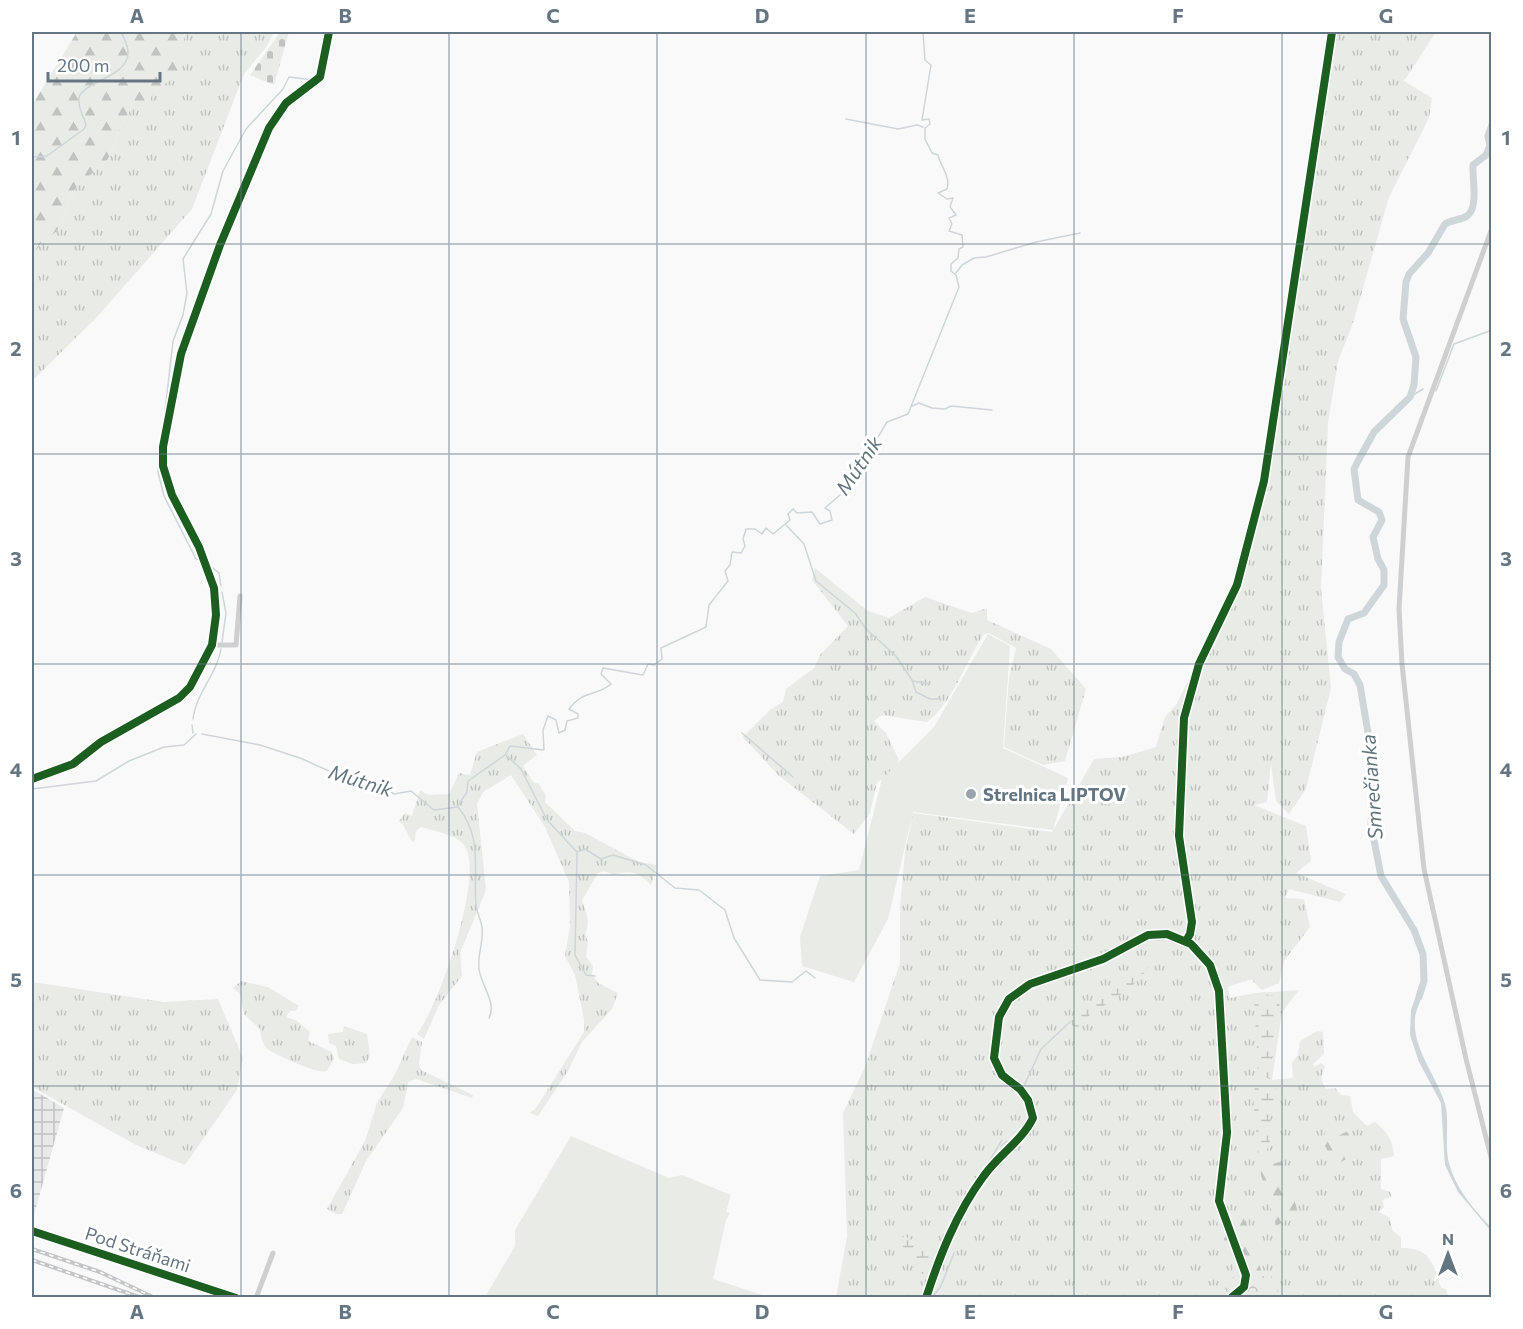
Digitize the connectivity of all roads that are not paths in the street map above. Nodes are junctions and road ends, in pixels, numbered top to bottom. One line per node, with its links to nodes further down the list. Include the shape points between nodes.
1 (329, 32): 4 (street, via 320,77 283,106 266,135 220,245 181,354 163,447 163,469 174,501 201,551 214,589)
2 (1491, 228): 6 (street, via 1408,457 1399,609 1422,856 1457,1020)
3 (240, 596): 4 (street, via 236,645)
4 (212, 645): 5 (street, via 194,682 179,698 101,742 73,764)
5 (32, 779)
6 (1490, 1148): 7 (street)
7 (1491, 1161)
8 (32, 1231): 10 (street, Pod Stráňami)
9 (273, 1252): 11 (street)
10 (236, 1298)
11 (256, 1298)
12 (926, 1298): 13 (street, via 945,1243 966,1202 1033,1118 1028,1100 1002,1075 994,1058 997,1026 1005,1004 1030,984 1103,959 1148,935 1161,933 1182,939 1197,949 1209,965 1219,992 1227,1133 1219,1201 1246,1275 1244,1287)
13 (1231, 1298)

